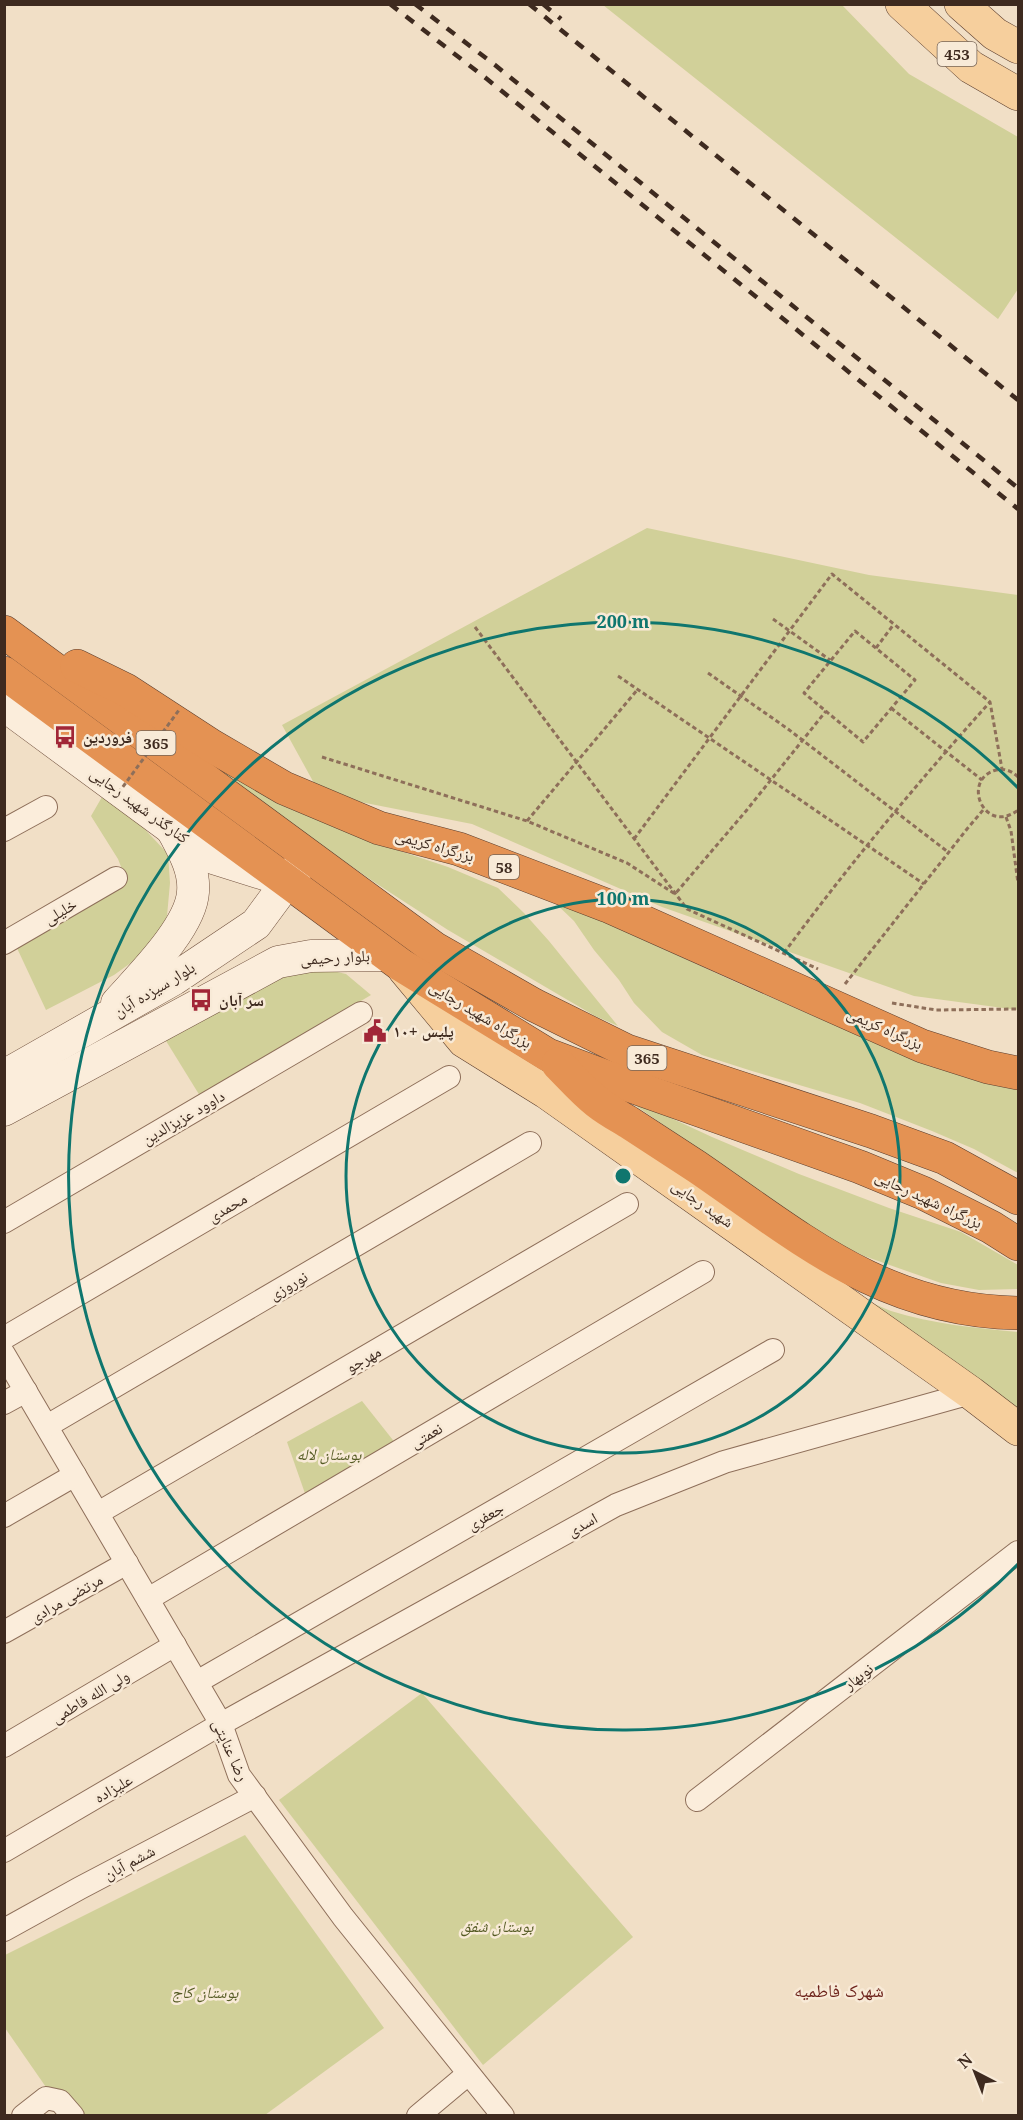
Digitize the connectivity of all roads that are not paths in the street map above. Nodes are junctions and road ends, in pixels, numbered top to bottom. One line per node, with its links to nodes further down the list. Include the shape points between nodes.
1 (902, 4): 4 (main road, 453, via 971,67)
2 (961, 4): 3 (main road, 453, via 994,34)
3 (1018, 47)
4 (1018, 94)
5 (4, 631): 11 (highway, بزرگراه شهید رجایی / 365); 21 (highway, بزرگراه کریمی / 58, via 126,690 284,788 379,828 459,849 842,988 922,1046)
6 (4, 673): 13 (highway, بزرگراه شهید رجایی / 365)
7 (4, 705): 10 (main road, کنارگذر شهید رجایی)
8 (46, 807): 9 (street)
9 (4, 830)
10 (173, 830): 13 (main road, کنارگذر شهید رجایی, via 210,857); 19 (main road, via 189,862 194,893 186,919)
11 (308, 854): 13 (main road); 26 (highway, بزرگراه شهید رجایی / 365, via 434,948 534,1005 627,1051 945,1158)
12 (116, 878): 14 (street, خلیلی)
13 (287, 882): 15 (main road, بلوار سیزده آبان, via 255,924); 16 (highway, بزرگراه شهید رجایی / 365)
14 (4, 943)
15 (225, 945): 17 (main road, via 241,941 257,952); 19 (main road, بلوار سیزده آبان)
16 (394, 960): 17 (main road, بلوار رحیمی, via 311,956 278,962); 20 (highway, بزرگراه شهید رجایی / 365); 36 (main road, شهید رجایی, via 464,1041 546,1092)
17 (251, 975): 24 (main road, بلوار سیزده آبان)
18 (361, 1013): 28 (street, داوود عزیزالدین)
19 (102, 1021): 22 (main road, بلوار سیزده آبان)
20 (548, 1055): 29 (highway, بزرگراه شهید رجایی / 365, via 871,1172 923,1193); 31 (highway, via 598,1103 858,1274 907,1295 949,1307)
21 (1018, 1073)
22 (4, 1076)
23 (450, 1077): 32 (street, محمدی)
24 (4, 1110)
25 (530, 1143): 38 (street, نوروزی)
26 (1018, 1198)
27 (627, 1204): 41 (street, مهرجو)
28 (4, 1222)
29 (1018, 1244)
30 (703, 1272): 45 (street, نعمتی)
31 (1018, 1313)
32 (4, 1338)
33 (773, 1350): 48 (street, جعفری)
34 (4, 1354): 35 (street, رضا عنایتی)
35 (26, 1391): 37 (street); 38 (street, رضا عنایتی)
36 (971, 1393): 39 (main road, شهید رجایی); 49 (street, اسدی, via 724,1462 615,1505)
37 (4, 1403)
38 (47, 1426): 40 (street, رضا عنایتی)
39 (1018, 1429)
40 (75, 1475): 41 (street, رضا عنایتی); 42 (street)
41 (98, 1513): 44 (street, رضا عنایتی)
42 (4, 1516)
43 (1018, 1552): 52 (street, نوبهار)
44 (127, 1563): 45 (street, رضا عنایتی); 46 (street, مرتضی مرادی)
45 (148, 1599): 47 (street, رضا عنایتی)
46 (4, 1632)
47 (175, 1646): 48 (street, رضا عنایتی); 50 (street, ولی الله فاطمی)
48 (197, 1682): 49 (street, رضا عنایتی)
49 (221, 1724): 51 (street, رضا عنایتی, via 239,1775); 53 (street, علیزاده)
50 (4, 1746)
51 (255, 1796): 54 (street, ششم آبان); 55 (street, رضا عنایتی, via 342,1917)
52 (697, 1800)
53 (4, 1851)
54 (4, 1930)
55 (468, 2074): 58 (street); 59 (street, رضا عنایتی)
56 (23, 2115): 57 (street, via 46,2098 60,2101)
57 (73, 2115)
58 (418, 2115)
59 (503, 2115)

